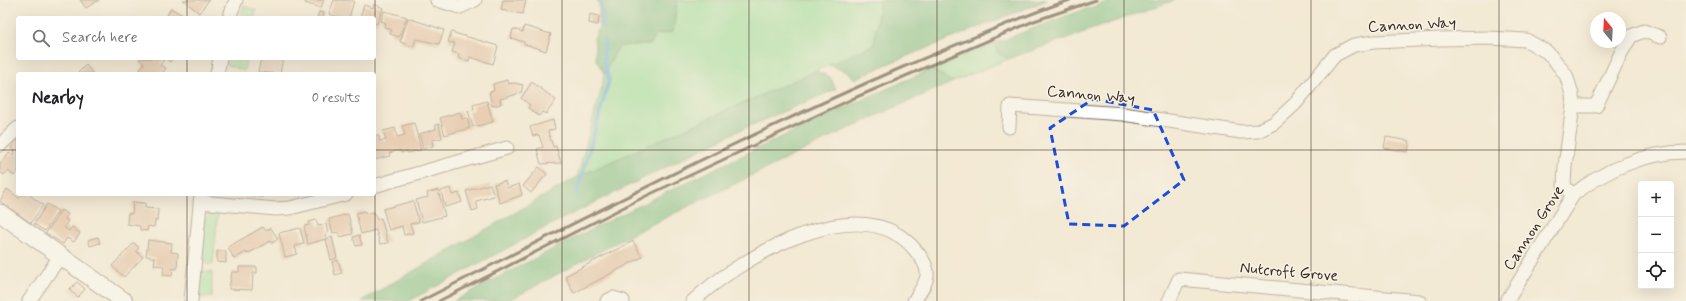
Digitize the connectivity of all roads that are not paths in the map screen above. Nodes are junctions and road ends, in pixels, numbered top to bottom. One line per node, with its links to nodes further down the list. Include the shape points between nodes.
1 (236, 0): 4 (street)
2 (437, 0): 3 (street, via 460,7)
3 (475, 0)
4 (230, 16)
5 (1660, 37): 8 (street, via 1644,31 1631,36 1596,106)
6 (220, 60): 7 (street)
7 (217, 72)
8 (1573, 106): 9 (street, Cannon Way, via 1566,75 1547,52 1526,40 1426,40 1354,45 1335,55 1295,104 1274,123 1258,131 1241,132 1122,114 1010,106); 15 (street, Cannon Way, via 1564,186)
9 (1009, 127)
10 (16, 130): 11 (street)
11 (0, 145)
12 (507, 148): 14 (street)
13 (1686, 152): 15 (street, Cannon Grove, via 1668,152 1641,158 1585,185)
14 (376, 185)
15 (1573, 195): 29 (street, Cannon Grove)
16 (338, 196): 17 (street, via 276,209)
17 (201, 198): 22 (street)
18 (0, 213): 19 (street)
19 (61, 255): 20 (street); 21 (street)
20 (29, 301)
21 (124, 301)
22 (191, 301)
23 (607, 301): 24 (street, via 613,298)
24 (623, 301)
25 (693, 301): 26 (street, via 741,264 786,241 826,228 845,225 865,225 883,229 907,241 915,249 928,269 928,278)
26 (914, 301)
27 (1169, 301): 28 (street, Nutcroft Grove, via 1179,279)
28 (1419, 301)
29 (1507, 301)

